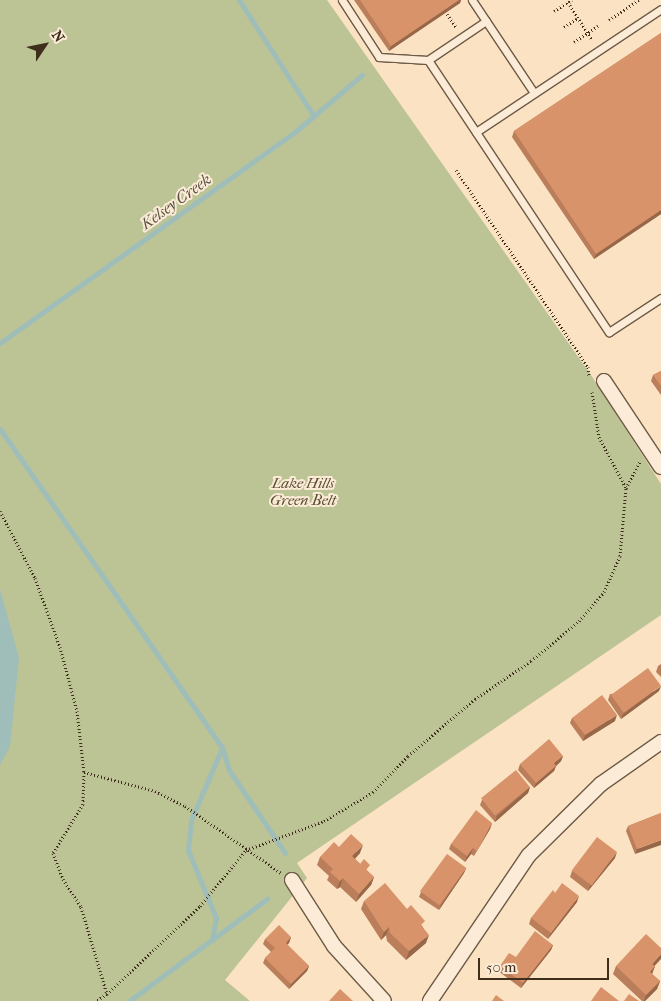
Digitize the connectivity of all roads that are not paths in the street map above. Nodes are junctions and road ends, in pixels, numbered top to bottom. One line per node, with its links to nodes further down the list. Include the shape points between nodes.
1 (342, 0): 5 (lane, via 379,57)
2 (472, 0): 4 (lane)
3 (661, 9): 6 (lane)
4 (486, 21): 5 (lane); 6 (lane)
5 (428, 60): 7 (lane)
6 (534, 93): 7 (lane)
7 (476, 132): 8 (lane, via 609,332)
8 (661, 298)
9 (604, 381): 10 (street)
10 (661, 467)
11 (661, 742): 14 (street, via 601,784 529,855)
12 (292, 880): 13 (street, via 334,946)
13 (384, 1001)
14 (430, 1001)

